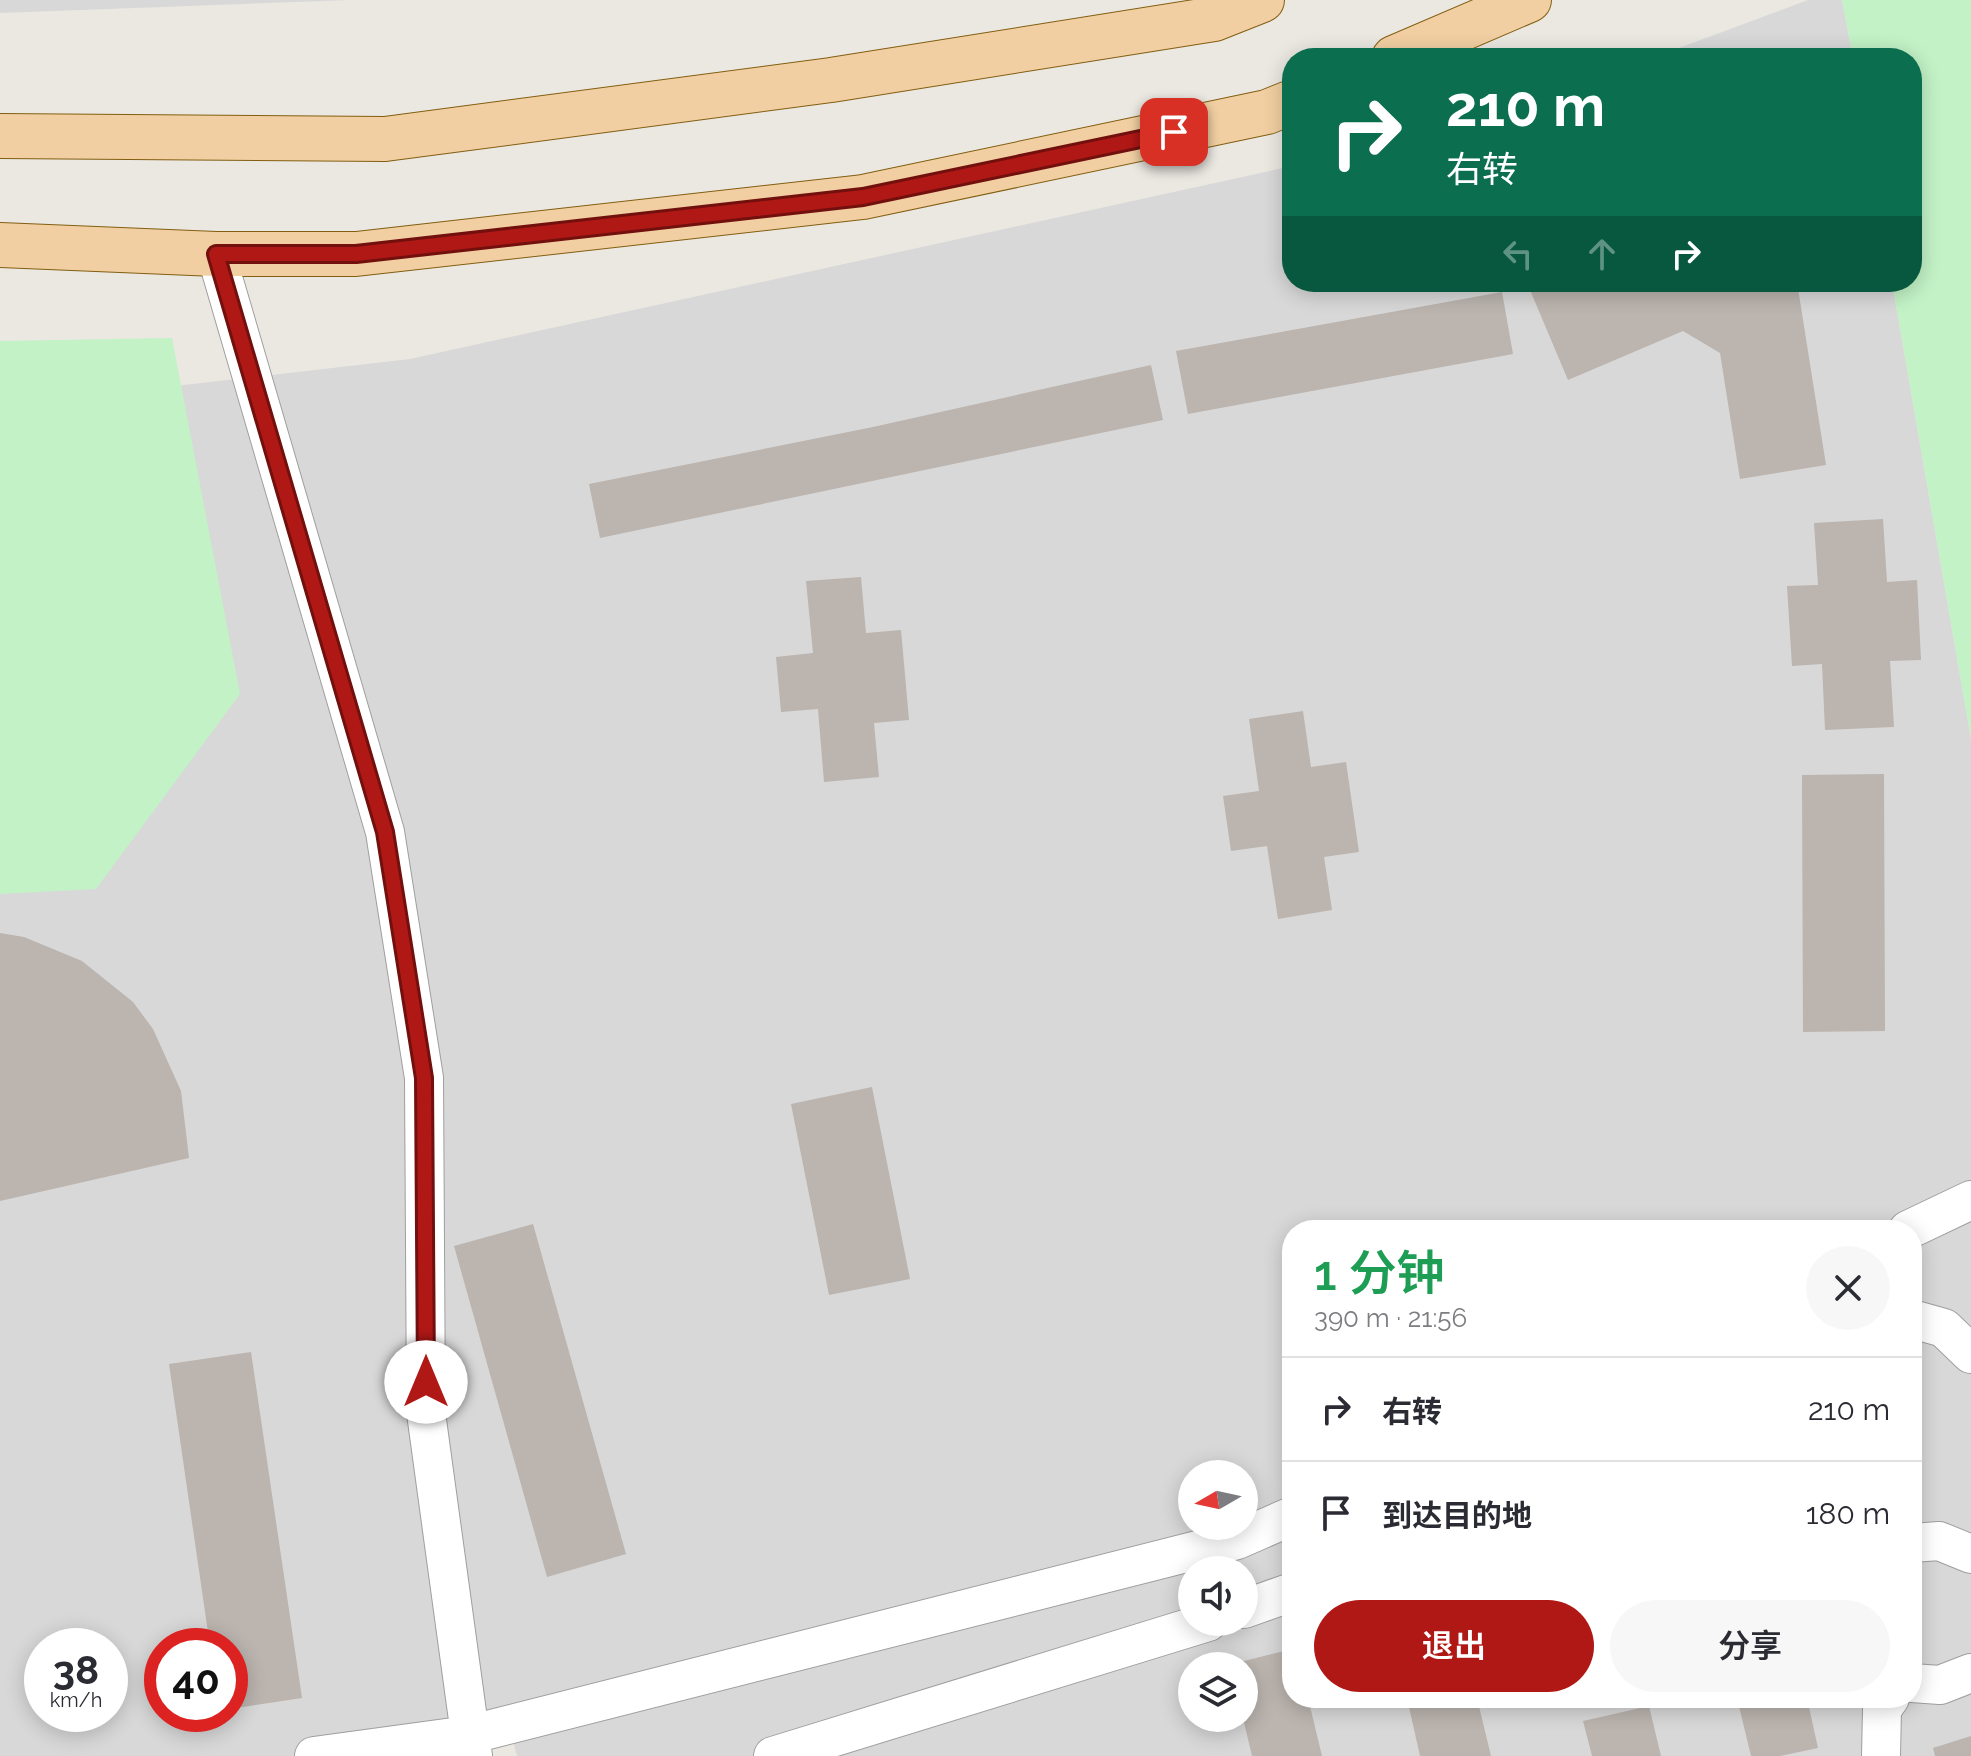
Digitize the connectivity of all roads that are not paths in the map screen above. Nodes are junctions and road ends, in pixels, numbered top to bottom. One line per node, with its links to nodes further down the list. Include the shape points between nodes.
1 (1262, 0): 5 (main road, via 1214,19 1168,27 831,80 385,139)
2 (1529, 0): 3 (main road)
3 (1417, 48)
4 (1282, 106): 7 (main road, via 863,197 356,254)
5 (0, 136)
6 (0, 245): 7 (main road)
7 (216, 254): 21 (street, via 385,832 424,1078 426,1413)
8 (1971, 1200): 9 (street)
9 (1922, 1223)
10 (1922, 1322): 11 (street, via 1944,1328)
11 (1971, 1354)
12 (1282, 1520): 21 (street, via 1237,1540)
13 (1922, 1542): 14 (street, via 1939,1541)
14 (1971, 1554)
15 (1282, 1596): 16 (street)
16 (1258, 1604)
17 (1178, 1631): 23 (street)
18 (1971, 1673): 19 (street, via 1940,1685)
19 (1922, 1684)
20 (1883, 1708): 24 (street)
21 (470, 1746): 22 (street)
22 (314, 1756)
23 (773, 1756)
24 (1881, 1756)

